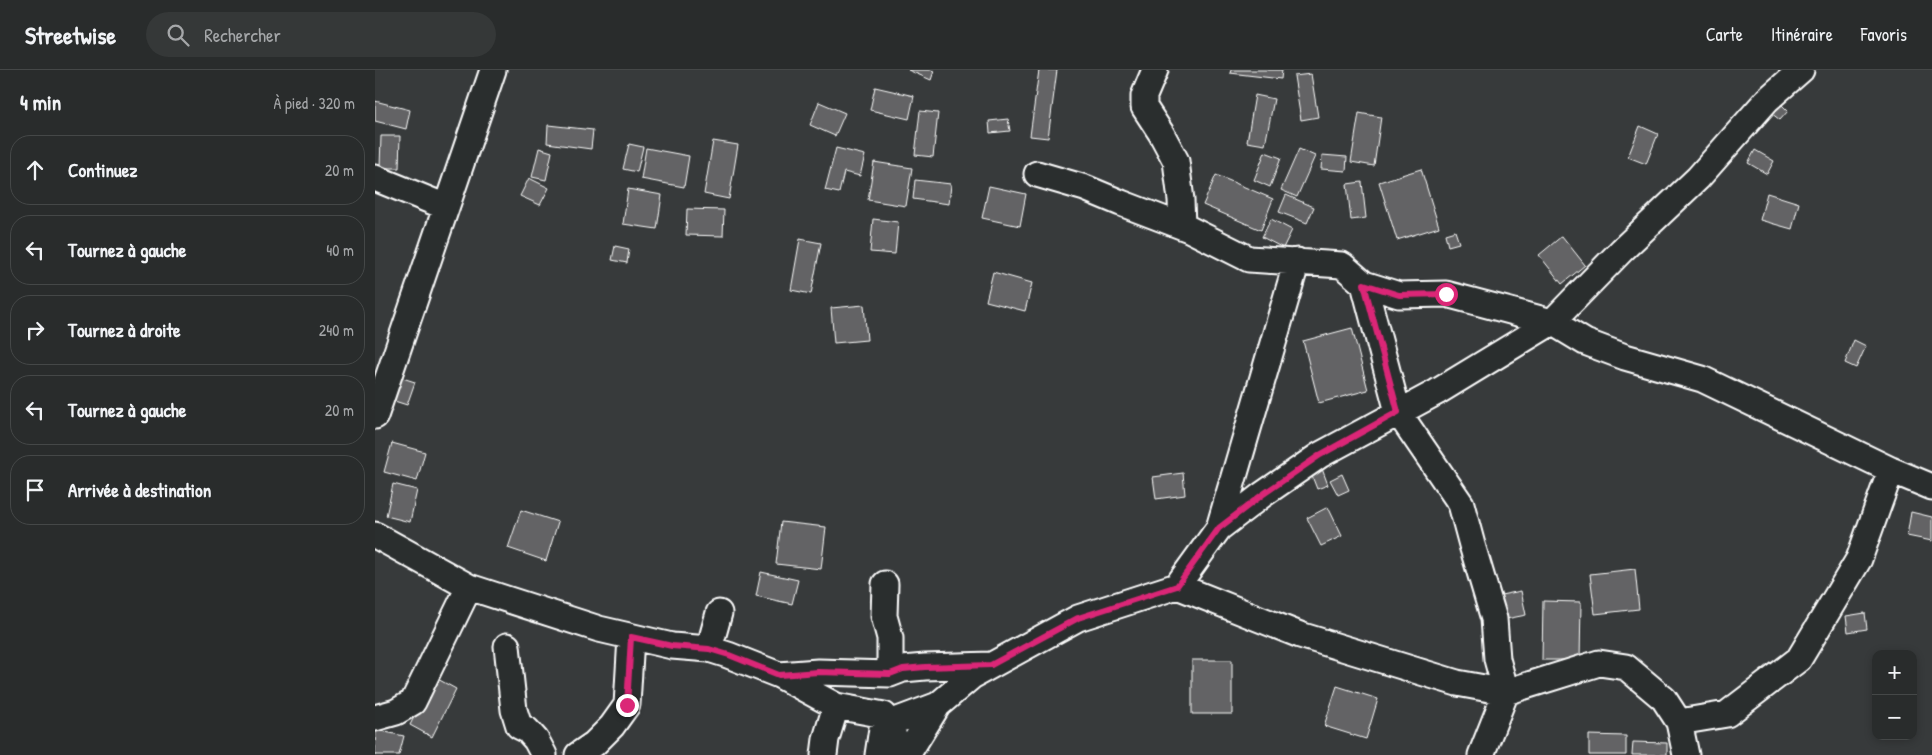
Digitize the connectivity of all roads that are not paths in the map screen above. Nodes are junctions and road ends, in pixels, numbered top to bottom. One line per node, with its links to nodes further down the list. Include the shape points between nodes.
1 (493, 70): 6 (street)
2 (1155, 70): 7 (street, via 1144,107 1176,161)
3 (1801, 70): 10 (street, via 1767,100 1698,178)
4 (1037, 174): 7 (street, via 1085,188)
5 (375, 178): 6 (street)
6 (446, 207): 12 (street)
7 (1182, 226): 8 (street, via 1249,259)
8 (1297, 261): 9 (street, via 1342,265); 15 (street)
9 (1364, 284): 10 (street, via 1399,295 1446,294); 11 (street)
10 (1553, 322): 11 (street); 13 (street, via 1585,342 1702,379)
11 (1398, 412): 15 (street, via 1320,455); 27 (street, via 1461,504 1495,619 1497,659)
12 (375, 416)
13 (1891, 470): 14 (street); 32 (street, via 1859,559 1799,659 1727,714)
14 (1932, 486)
15 (1219, 528): 18 (street)
16 (375, 535): 19 (street)
17 (885, 584): 25 (street, via 884,616 890,638)
18 (1177, 586): 24 (street, via 1078,618); 27 (street, via 1300,635 1457,683)
19 (469, 587): 21 (street); 30 (street, via 413,702)
20 (719, 613): 23 (street)
21 (631, 637): 23 (street, via 672,646); 34 (street, via 627,705 612,726)
22 (507, 646): 33 (street, via 514,710 519,726 536,740)
23 (709, 649): 26 (street)
24 (991, 665): 25 (street, via 925,667); 28 (street, via 972,676)
25 (890, 674): 26 (street, via 818,672)
26 (779, 675): 29 (street)
27 (1505, 692): 32 (street, via 1599,663 1626,668 1664,699); 39 (street)
28 (938, 705): 31 (street); 38 (street)
29 (836, 706): 31 (street); 35 (street)
30 (375, 718)
31 (887, 719): 36 (street); 37 (street)
32 (1679, 722): 40 (street)
33 (544, 755)
34 (578, 755)
35 (823, 755)
36 (878, 755)
37 (899, 755)
38 (907, 755)
39 (1481, 755)
40 (1686, 755)

